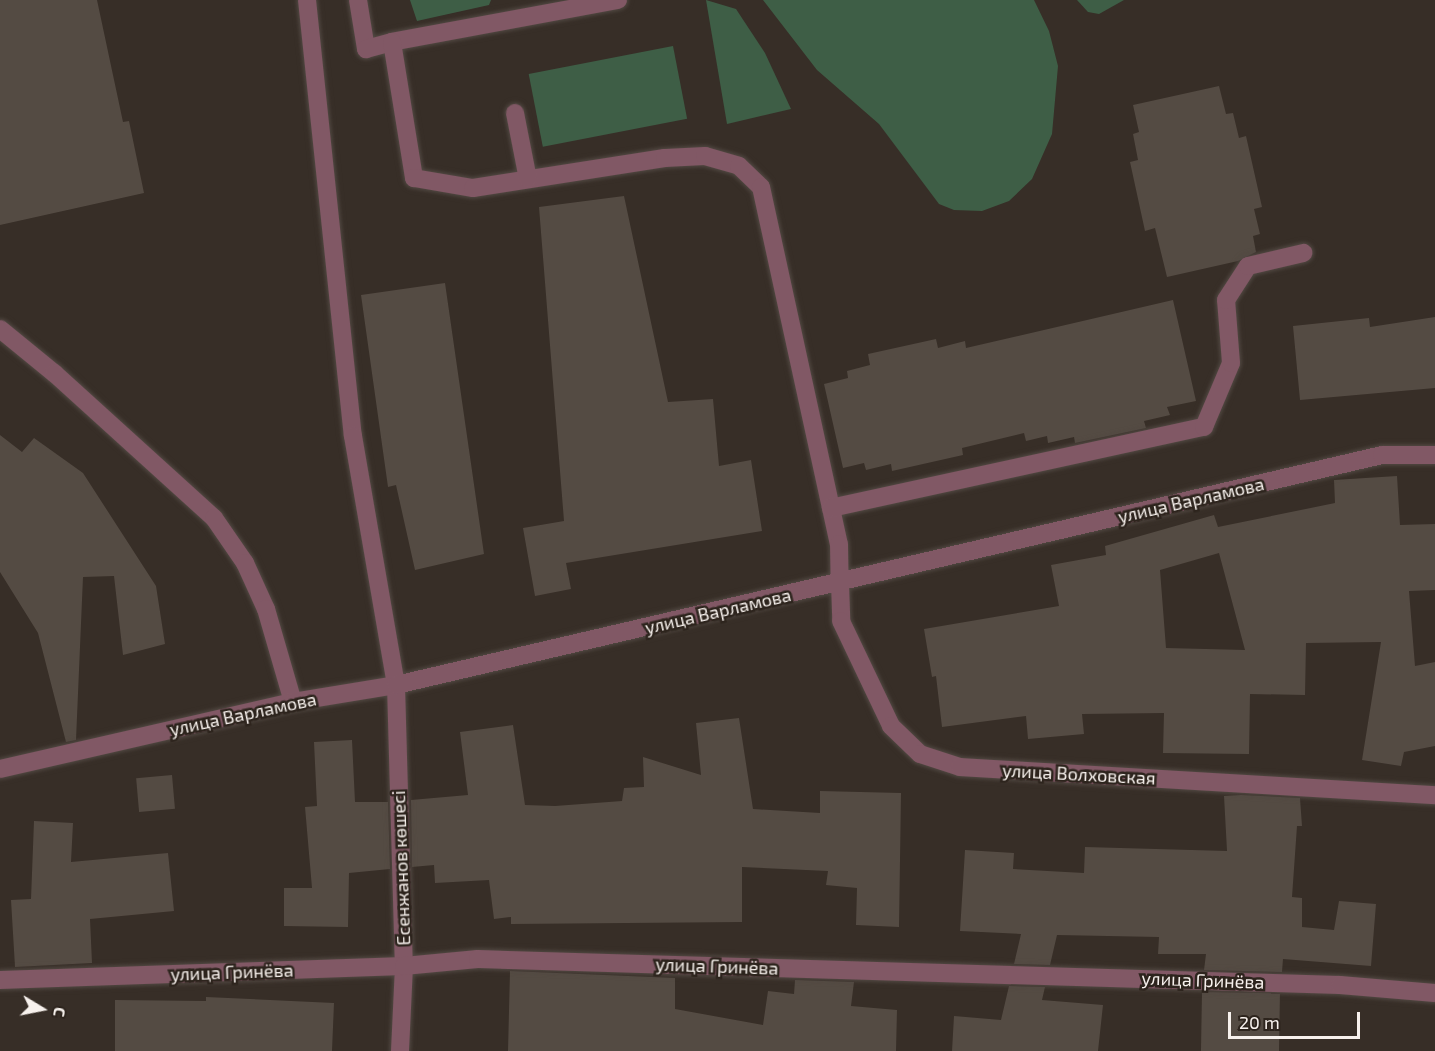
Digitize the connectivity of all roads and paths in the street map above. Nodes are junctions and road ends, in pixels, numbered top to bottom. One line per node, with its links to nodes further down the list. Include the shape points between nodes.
1 (308, 0): 12 (street, Есенжанов көшесі, via 353,436)
2 (358, 0): 4 (street, via 366,49)
3 (618, 0): 4 (street)
4 (392, 42): 6 (street, улица Волховская, via 414,178 473,188)
5 (515, 113): 6 (street)
6 (528, 179): 10 (street, улица Волховская, via 705,156 739,166 761,187)
7 (1304, 253): 10 (street, via 1248,266 1226,300 1231,363 1204,427)
8 (0, 329): 13 (street, via 214,518 245,563 266,609)
9 (1435, 455): 11 (street, улица Варламова, via 1382,455)
10 (831, 508): 11 (street, улица Волховская)
11 (840, 583): 12 (street, улица Варламова); 15 (street, улица Волховская, via 841,621 891,726 920,754 960,767)
12 (396, 685): 13 (street, улица Варламова); 16 (street, Есенжанов көшесі)
13 (292, 702): 14 (street, улица Варламова)
14 (0, 768)
15 (1435, 795)
16 (404, 966): 17 (street, улица Гринёва); 18 (street, улица Гринёва, via 490,959 1340,985); 19 (street, Есенжанов көшесі)
17 (0, 980)
18 (1435, 993)
19 (400, 1051)

